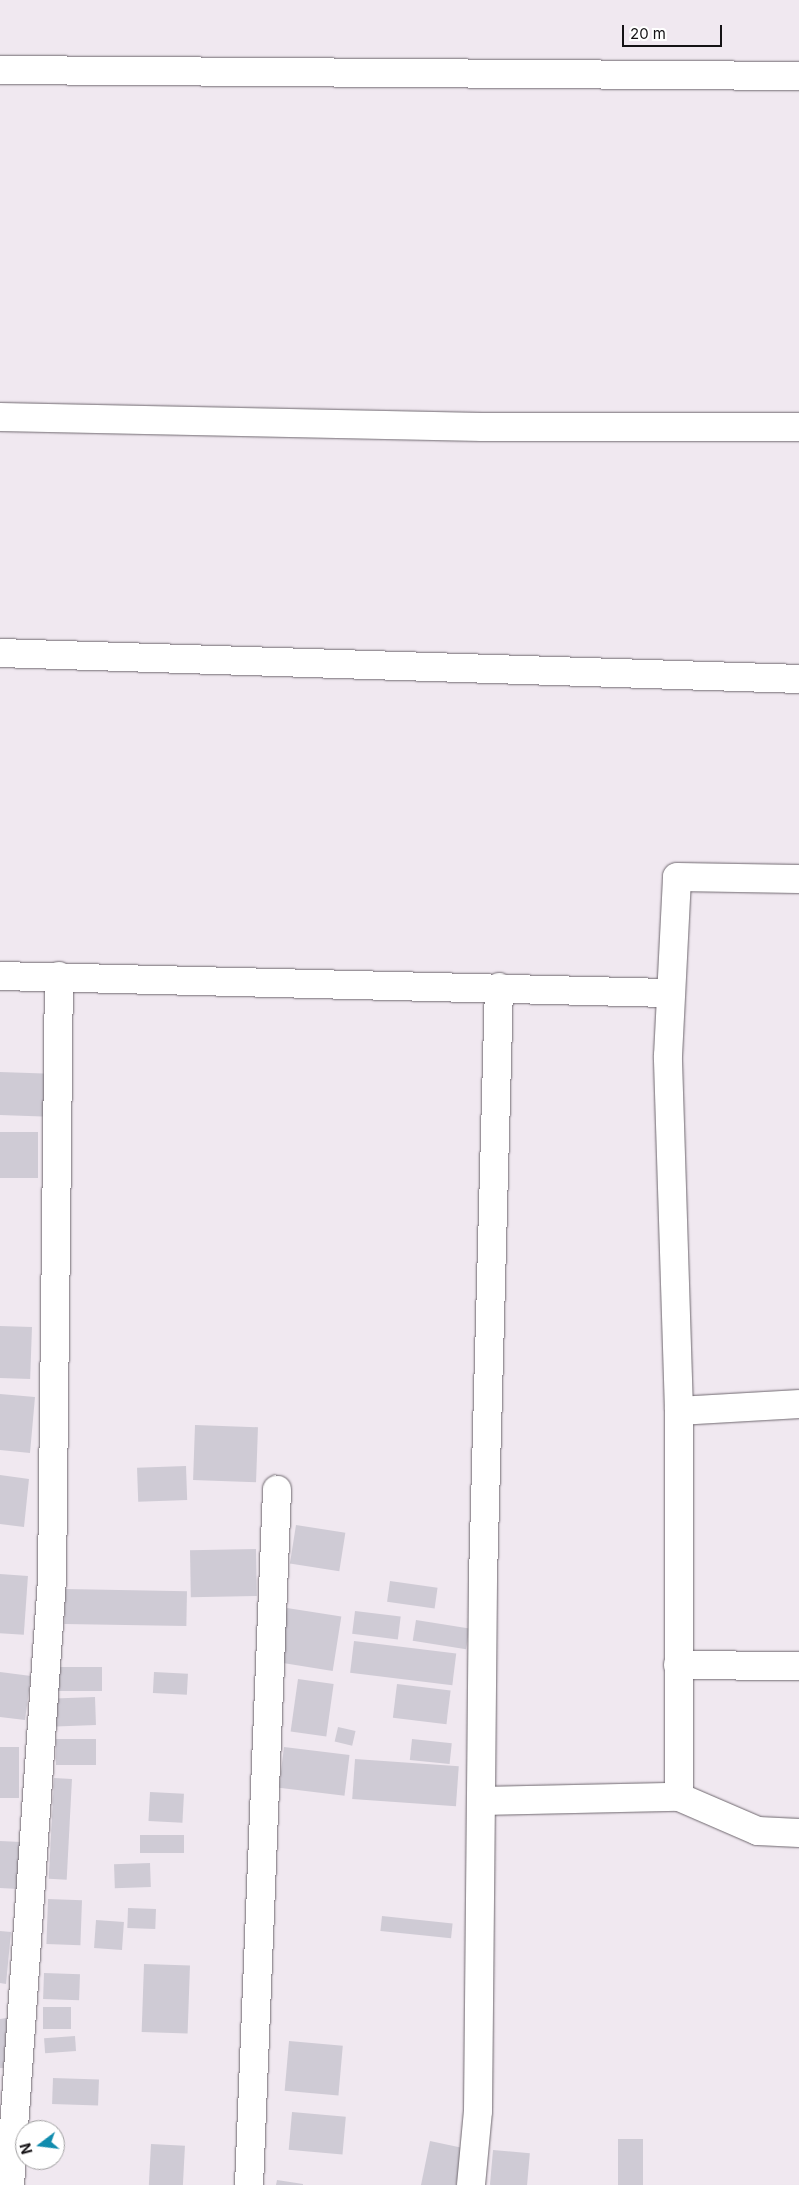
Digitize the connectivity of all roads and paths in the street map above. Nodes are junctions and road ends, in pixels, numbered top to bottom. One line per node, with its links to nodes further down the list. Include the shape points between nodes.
1 (0, 70): 2 (street)
2 (799, 76)
3 (0, 417): 4 (street, via 482,427)
4 (799, 427)
5 (0, 653): 6 (street)
6 (799, 679)
7 (799, 879): 11 (street, via 677,877)
8 (0, 976): 9 (street)
9 (59, 976): 10 (street); 20 (street, via 52,1580)
10 (499, 987): 11 (street); 18 (street)
11 (668, 992): 13 (street)
12 (799, 1404): 13 (street)
13 (679, 1411): 15 (street)
14 (277, 1490): 21 (street)
15 (678, 1665): 16 (street); 17 (street)
16 (799, 1666)
17 (680, 1797): 18 (street); 19 (street, via 758,1831)
18 (481, 1801): 22 (street, via 478,2111)
19 (799, 1833)
20 (10, 2185)
21 (249, 2185)
22 (471, 2185)

